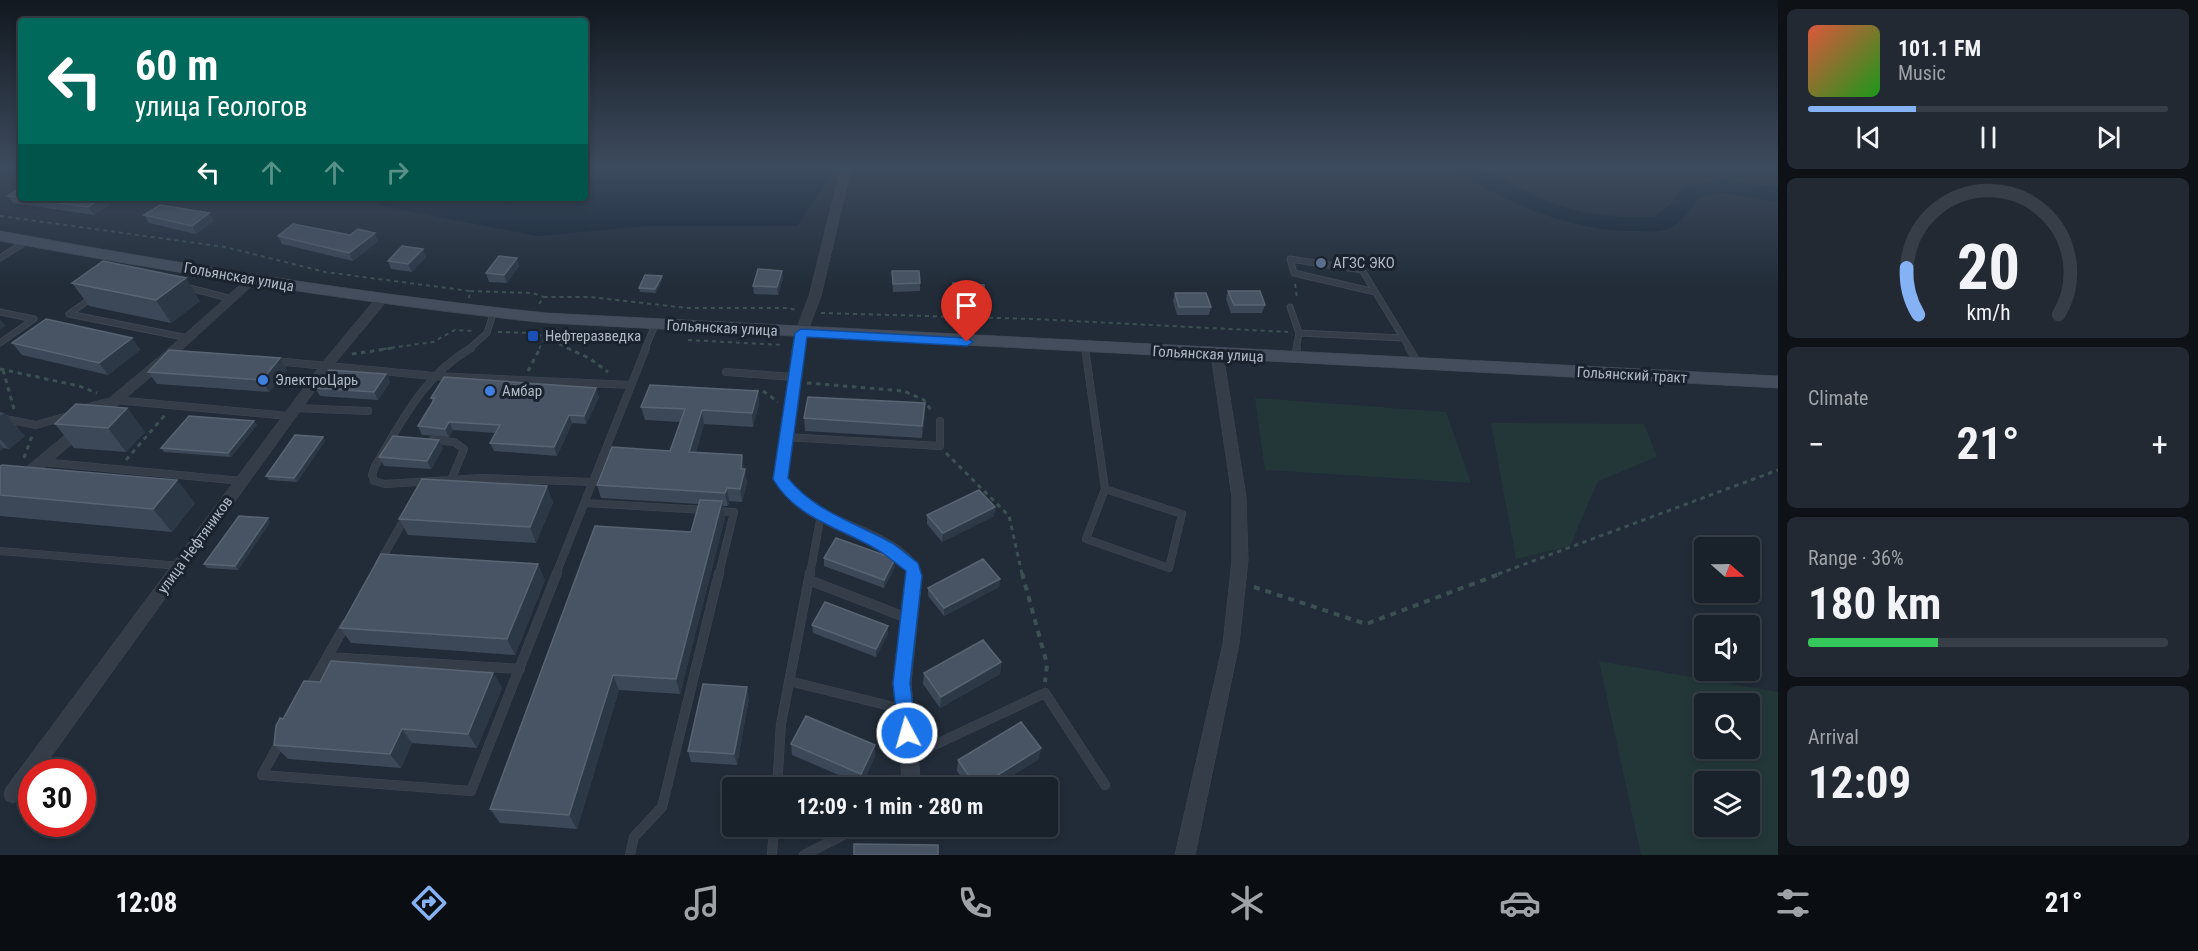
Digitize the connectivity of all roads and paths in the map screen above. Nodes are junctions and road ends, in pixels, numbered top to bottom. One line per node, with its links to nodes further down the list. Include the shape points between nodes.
1 (838, 208): 18 (street)
2 (0, 216): 9 (path, via 225,247 326,272)
3 (0, 236): 4 (main road, Гольянская улица)
4 (27, 241): 5 (lane); 7 (main road, Гольянская улица)
5 (0, 258)
6 (1294, 273): 10 (lane); 10 (lane, via 1290,259 1362,270); 15 (path, via 1299,308)
7 (253, 279): 13 (street); 14 (main road, Гольянская улица)
8 (182, 286): 13 (lane)
9 (470, 291): 12 (path, via 533,293); 16 (path)
10 (1375, 292): 26 (lane)
11 (97, 294): 24 (lane, via 69,315)
12 (543, 297): 18 (path, via 590,297 687,308 787,308); 20 (path)
13 (232, 299): 24 (street)
14 (381, 300): 16 (main road, Гольянская улица); 32 (street, улица Нефтяников)
15 (1290, 307): 23 (lane)
16 (460, 310): 19 (main road, Гольянская улица)
17 (0, 312): 27 (lane, via 34,320)
18 (808, 313): 22 (street); 23 (path, via 1034,319)
19 (493, 314): 20 (main road, Гольянская улица); 37 (lane, via 487,336)
20 (530, 325): 21 (main road, Гольянская улица)
21 (655, 325): 22 (main road, Гольянская улица); 41 (lane)
22 (801, 333): 28 (main road, Гольянская улица); 39 (street)
23 (1299, 333): 26 (lane); 30 (lane)
24 (188, 338): 43 (street, via 175,354)
25 (545, 338): 38 (path)
26 (1403, 338): 33 (lane)
27 (0, 343)
28 (1085, 348): 29 (main road, Гольянская улица); 64 (lane)
29 (1217, 354): 30 (main road, Гольянская улица); 74 (street, via 1239,496)
30 (1294, 358): 33 (main road, Гольянская улица)
31 (262, 360): 32 (lane)
32 (327, 364): 37 (lane); 47 (street, улица Нефтяников)
33 (1419, 365): 34 (main road, Гольянская улица)
34 (1486, 368): 40 (main road, Гольянский тракт)
35 (2, 370): 43 (path, via 79,386); 50 (path)
36 (726, 372): 39 (lane)
37 (434, 375): 38 (lane); 53 (lane)
38 (523, 380): 41 (lane)
39 (794, 380): 45 (street); 49 (path, via 904,391 924,400)
40 (1778, 382)
41 (631, 385): 63 (lane)
42 (752, 391): 45 (path, via 763,392)
43 (115, 400): 44 (lane); 51 (lane); 57 (street)
44 (174, 405): 47 (lane); 58 (path)
45 (789, 410): 52 (street)
46 (368, 411): 47 (lane)
47 (292, 412): 62 (street, улица Нефтяников)
48 (0, 418): 50 (lane)
49 (940, 421): 56 (lane)
50 (18, 422): 51 (lane)
51 (36, 425): 65 (path)
52 (785, 437): 56 (lane); 69 (street, via 780,479 795,497)
53 (392, 438): 54 (lane); 61 (lane, via 375,466 374,481 384,484)
54 (403, 439)
55 (424, 440): 60 (lane, via 461,444 464,449)
56 (940, 446): 80 (path, via 1009,516 1047,664)
57 (42, 462): 58 (lane); 65 (street)
58 (117, 469): 62 (lane)
59 (1778, 470): 74 (path, via 1366,624)
60 (452, 478): 61 (lane); 63 (lane)
61 (425, 480): 66 (lane)
62 (242, 481): 71 (street, улица Нефтяников)
63 (593, 482): 67 (lane)
64 (1105, 489): 64 (lane, via 1086,539 1169,568 1182,514)
65 (5, 491)
66 (418, 494)
67 (585, 503): 78 (lane); 91 (lane, via 734,512 662,807 634,837)
68 (412, 504): 72 (lane)
69 (821, 515): 73 (lane); 76 (street, via 888,549 913,568)
70 (0, 551): 71 (lane)
71 (180, 566): 88 (street, улица Нефтяников)
72 (378, 566)
73 (809, 580): 76 (lane); 79 (lane)
74 (1238, 581): 94 (street, via 1231,644)
75 (350, 616): 77 (lane)
76 (908, 618): 82 (street, via 902,683)
77 (327, 657): 78 (lane); 81 (lane)
78 (520, 669): 83 (lane, via 471,791 262,775)
79 (789, 681): 82 (lane); 85 (lane)
80 (1045, 693): 84 (lane); 87 (lane)
81 (305, 697)
82 (904, 710): 84 (street)
83 (284, 736)
84 (909, 757): 86 (street)
85 (778, 777)
86 (911, 777)
87 (1105, 786)
88 (13, 794)
89 (773, 837): 92 (lane)
90 (839, 837): 93 (lane)
91 (630, 855)
92 (772, 855)
93 (804, 855)
94 (1185, 855)

